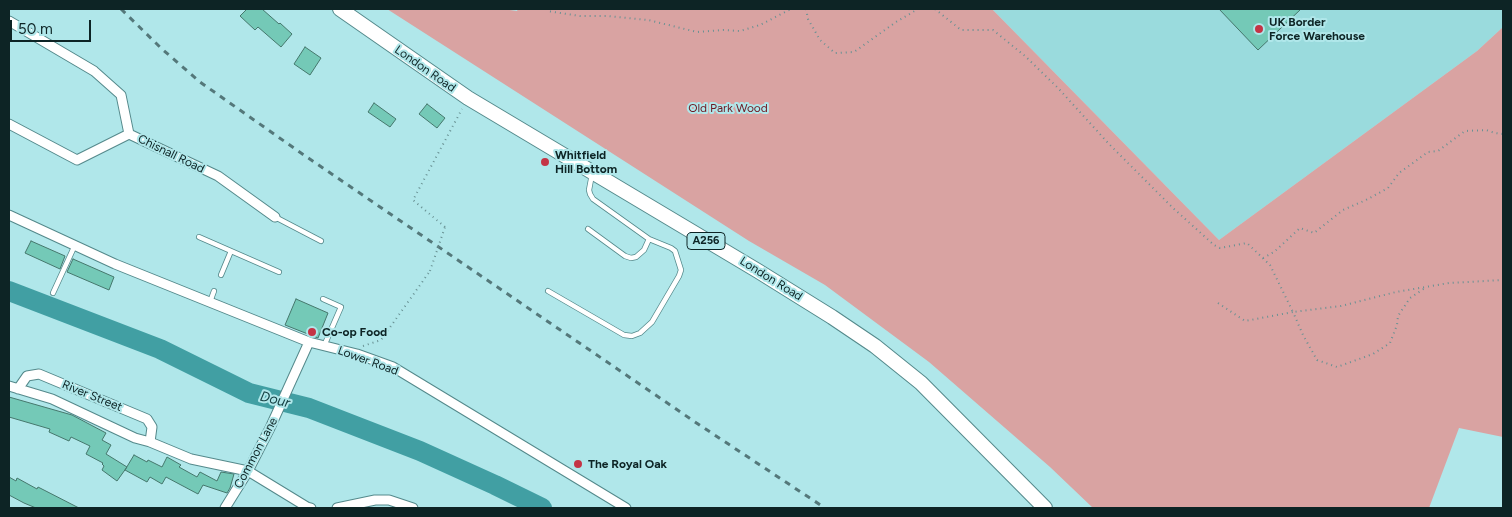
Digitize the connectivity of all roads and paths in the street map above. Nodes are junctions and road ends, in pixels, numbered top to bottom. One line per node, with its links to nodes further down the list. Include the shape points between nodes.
1 (340, 9): 8 (main road, London Road / A256)
2 (547, 9): 3 (path, via 580,16 648,20 698,32 740,31)
3 (791, 9)
4 (806, 9): 5 (path, via 820,40 835,53 854,52)
5 (918, 9)
6 (935, 9): 21 (path, via 961,30 993,30 1026,56 1109,144 1214,245 1220,248 1246,243)
7 (9, 21): 10 (street, via 94,71 121,95)
8 (468, 98): 12 (main road, London Road / A256); 35 (path, bridge, via 413,200 445,227 430,271 381,340 363,346)
9 (9, 124): 10 (street, Chisnall Road, via 77,160)
10 (128, 134): 14 (street, Chisnall Road, via 218,176)
11 (1503, 134): 21 (path, via 1486,130 1465,131 1399,173 1388,188 1343,210 1314,233 1300,228)
12 (592, 173): 17 (lane, via 589,190 594,199); 45 (main road, London Road / A256, via 758,271 875,346 921,383)
13 (9, 215): 19 (street, Lower Road)
14 (275, 217): 18 (lane)
15 (588, 229): 17 (lane, via 632,258 644,250)
16 (199, 237): 20 (lane)
17 (649, 238): 27 (lane, via 675,251 681,270 652,322 640,333 624,335)
18 (321, 241)
19 (74, 245): 28 (lane); 30 (street, Lower Road)
20 (231, 251): 22 (lane); 23 (lane)
21 (1263, 258): 32 (path, via 1270,265)
22 (279, 272)
23 (221, 275)
24 (1503, 280): 25 (path)
25 (1426, 287): 32 (path, via 1342,306); 32 (path, via 1410,298 1398,316 1390,343 1373,354 1336,368 1317,360)
26 (214, 291): 30 (lane)
27 (548, 291)
28 (53, 292)
29 (323, 298): 34 (lane, via 341,307)
30 (210, 302): 33 (street, Lower Road)
31 (1218, 302): 32 (path, via 1245,321)
32 (1293, 312)
33 (309, 342): 34 (street, Lower Road); 39 (street, Common Lane)
34 (324, 346): 35 (street, Lower Road)
35 (357, 354): 44 (street, Lower Road, via 392,367)
36 (9, 386): 37 (street, River Street)
37 (18, 389): 38 (street, River Street, via 52,399); 38 (street, River Street, via 27,376 39,374 147,419 152,427)
38 (150, 442): 39 (street, River Street, via 191,459)
39 (248, 471): 40 (street, Common Lane); 41 (street, River Street)
40 (225, 508)
41 (311, 508)
42 (337, 508): 43 (street, via 389,500)
43 (413, 508)
44 (626, 508)
45 (1045, 508)

